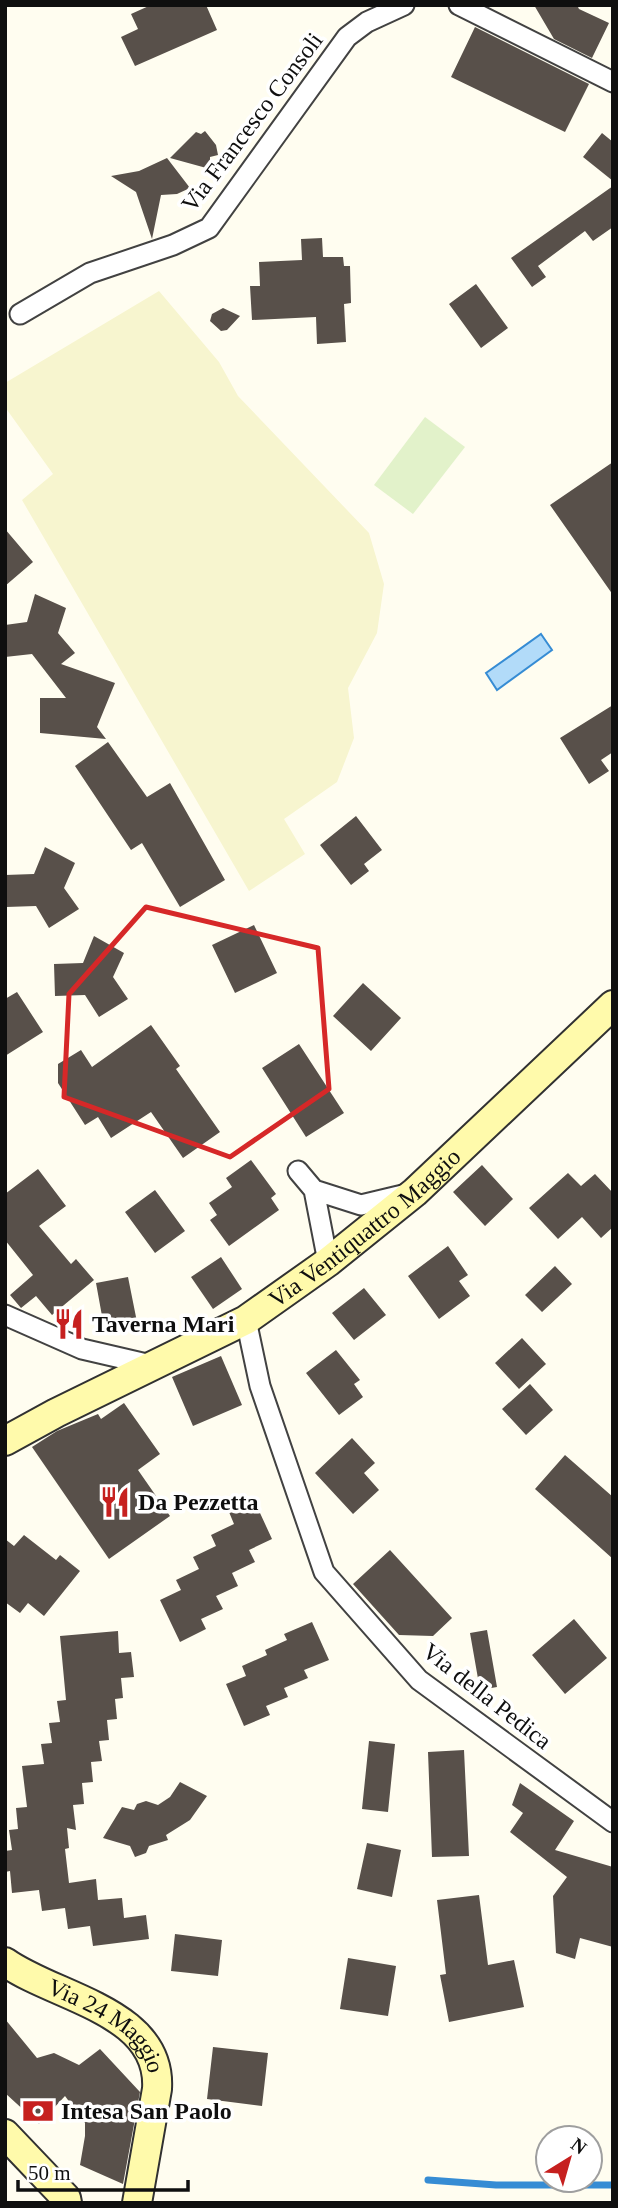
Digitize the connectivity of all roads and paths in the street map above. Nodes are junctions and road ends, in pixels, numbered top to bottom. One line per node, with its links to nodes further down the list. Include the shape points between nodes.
1 (404, 5): 4 (street, Via Francesco Consoli, via 347,37 209,228 90,273)
2 (459, 5): 3 (street)
3 (613, 82)
4 (20, 314)
5 (613, 1005): 8 (main road, Via Ventiquattro Maggio)
6 (298, 1171): 7 (street)
7 (314, 1190): 8 (street, via 361,1205); 9 (street)
8 (415, 1192): 9 (main road, Via Ventiquattro Maggio)
9 (328, 1262): 11 (main road, Via Ventiquattro Maggio)
10 (5, 1315): 12 (street, via 82,1349)
11 (246, 1320): 12 (main road, Via Ventiquattro Maggio); 14 (street, Via della Pedica, via 260,1386 324,1572 419,1680)
12 (151, 1366): 13 (main road, Via Ventiquattro Maggio)
13 (5, 1441)
14 (613, 1822)
15 (5, 1962): 18 (main road, Via 24 Maggio, via 108,2013 137,2034 150,2051 157,2089)
16 (5, 2134): 17 (main road)
17 (67, 2203)
18 (137, 2203)

